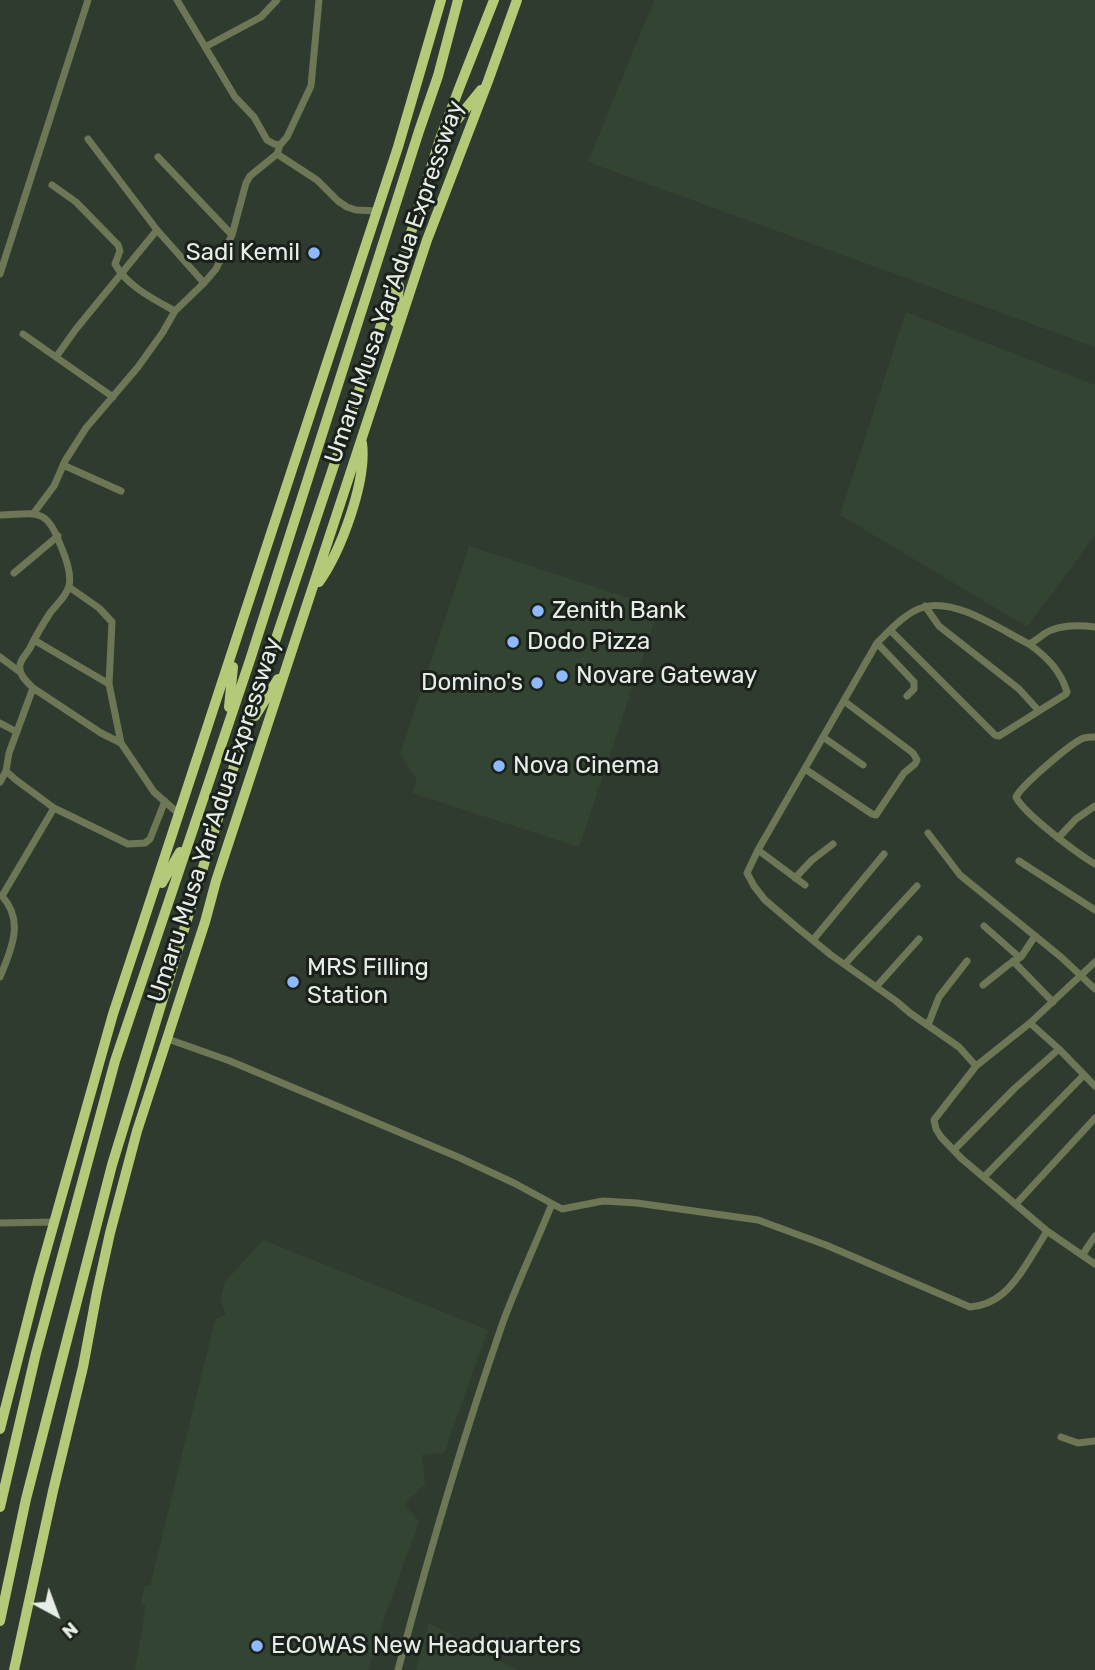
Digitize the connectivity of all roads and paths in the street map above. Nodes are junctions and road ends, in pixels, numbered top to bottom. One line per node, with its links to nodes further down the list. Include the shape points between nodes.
1 (88, 0): 24 (street)
2 (177, 0): 9 (street)
3 (277, 0): 9 (street, via 261,17)
4 (319, 0): 15 (street, via 311,86)
5 (441, 0): 10 (highway, Umaru Musa Yar'Adua Expressway)
6 (458, 0): 12 (highway, Umaru Musa Yar'Adua Expressway)
7 (494, 0): 14 (highway, Umaru Musa Yar'Adua Expressway)
8 (517, 0): 11 (highway, Umaru Musa Yar'Adua Expressway)
9 (205, 47): 15 (street, via 234,97 254,117 267,140)
10 (422, 65): 12 (highway); 19 (highway, Umaru Musa Yar'Adua Expressway)
11 (488, 81): 14 (highway); 30 (highway, Umaru Musa Yar'Adua Expressway)
12 (419, 131): 22 (highway, Umaru Musa Yar'Adua Expressway)
13 (89, 139): 20 (street)
14 (440, 139): 23 (highway, Umaru Musa Yar'Adua Expressway)
15 (280, 145): 16 (street)
16 (277, 154): 19 (street, via 347,207); 21 (street, via 246,183)
17 (158, 157): 21 (street)
18 (52, 185): 25 (street, via 76,202 118,246 115,264)
19 (377, 211): 28 (highway, Umaru Musa Yar'Adua Expressway)
20 (156, 230): 25 (street); 26 (street)
21 (232, 235): 26 (street)
22 (380, 253): 28 (highway); 56 (highway, Umaru Musa Yar'Adua Expressway)
23 (401, 265): 30 (highway); 57 (highway, Umaru Musa Yar'Adua Expressway)
24 (0, 274)
25 (121, 274): 27 (street); 31 (street)
26 (204, 283): 27 (street)
27 (175, 311): 32 (street)
28 (341, 322): 46 (highway, Umaru Musa Yar'Adua Expressway)
29 (23, 334): 31 (street)
30 (393, 342): 48 (highway, Umaru Musa Yar'Adua Expressway)
31 (56, 357): 32 (street)
32 (113, 397): 33 (street, via 86,428)
33 (64, 465): 34 (street); 35 (street)
34 (121, 491)
35 (33, 514): 36 (street); 37 (street, via 51,522)
36 (0, 515)
37 (58, 536): 38 (street); 39 (street)
38 (14, 573)
39 (69, 587): 43 (street); 50 (street, via 112,622)
40 (925, 606): 42 (street); 45 (street, via 958,608); 54 (street, via 939,626 1019,689)
41 (1095, 626): 45 (street, via 1054,630)
42 (890, 630): 44 (street); 54 (street, via 995,735)
43 (34, 640): 49 (street, via 20,662); 50 (street)
44 (877, 643): 52 (street, via 914,682); 53 (street)
45 (1029, 644): 54 (street, via 1058,671 1067,691)
46 (234, 647): 56 (highway); 69 (highway, Umaru Musa Yar'Adua Expressway)
47 (0, 657): 49 (street)
48 (288, 663): 57 (highway); 85 (highway, Umaru Musa Yar'Adua Expressway)
49 (20, 672): 51 (street)
50 (109, 684): 61 (street)
51 (33, 688): 58 (street); 61 (street)
52 (907, 696)
53 (844, 701): 59 (street); 63 (street, via 918,760 876,815)
54 (1039, 711)
55 (0, 723): 58 (street)
56 (228, 726): 70 (highway, Umaru Musa Yar'Adua Expressway)
57 (246, 730): 74 (highway, Umaru Musa Yar'Adua Expressway)
58 (17, 732): 64 (street)
59 (823, 737): 62 (street); 63 (street)
60 (1095, 737): 72 (street, via 1081,738 1017,793 1018,803)
61 (121, 743): 66 (street)
62 (863, 765)
63 (805, 769): 75 (street)
64 (6, 771): 65 (street); 68 (street)
65 (0, 782)
66 (165, 802): 68 (street, via 150,839 137,845); 69 (street)
67 (1095, 806): 72 (street)
68 (54, 808): 82 (street)
69 (179, 814): 83 (highway, Umaru Musa Yar'Adua Expressway)
70 (193, 828): 83 (highway); 121 (highway, Umaru Musa Yar'Adua Expressway, via 115,1061 36,1353)
71 (928, 833): 87 (street, via 960,875)
72 (1058, 838): 78 (street)
73 (833, 844): 79 (street)
74 (210, 845): 85 (highway); 122 (highway, Umaru Musa Yar'Adua Expressway, via 111,1165 26,1499)
75 (758, 850): 79 (street); 89 (street, via 747,873 754,886)
76 (884, 854): 89 (street)
77 (1019, 861): 84 (street)
78 (1095, 864)
79 (795, 878): 80 (street)
80 (804, 885)
81 (917, 886): 93 (street)
82 (1, 896): 94 (street, via 12,911 14,932)
83 (149, 906): 113 (highway, Umaru Musa Yar'Adua Expressway)
84 (1095, 910)
85 (205, 922): 102 (highway, Umaru Musa Yar'Adua Expressway)
86 (984, 926): 90 (street)
87 (1035, 936): 90 (street); 95 (street)
88 (919, 939): 97 (street)
89 (813, 940): 93 (street)
90 (1016, 959): 96 (street); 99 (street)
91 (967, 961): 101 (street, via 939,997)
92 (1095, 962): 95 (street)
93 (845, 964): 97 (street)
94 (0, 977)
95 (1081, 977): 98 (street); 99 (street)
96 (983, 985)
97 (876, 987): 101 (street)
98 (1095, 989)
99 (1053, 1002): 100 (street)
100 (1030, 1023): 103 (street); 104 (street)
101 (928, 1025): 104 (street)
102 (168, 1039): 110 (street, via 406,1135); 123 (highway, Umaru Musa Yar'Adua Expressway, via 110,1233)
103 (1059, 1049): 105 (street); 108 (street)
104 (976, 1066): 108 (street, via 934,1120)
105 (1084, 1075): 106 (street); 109 (street)
106 (1095, 1086)
107 (1095, 1118): 111 (street)
108 (954, 1150): 109 (street)
109 (985, 1177): 111 (street)
110 (552, 1204): 114 (street, via 562,1209 603,1201 637,1203 758,1220 970,1307 990,1303 1010,1289); 124 (street, via 504,1320 458,1458)
111 (1016, 1204): 114 (street)
112 (0, 1223): 113 (street)
113 (54, 1223): 118 (highway, Umaru Musa Yar'Adua Expressway)
114 (1047, 1231): 116 (street)
115 (1095, 1236): 116 (street)
116 (1083, 1254): 117 (street)
117 (1095, 1264)
118 (0, 1429)
119 (1061, 1437): 120 (street, via 1078,1443)
120 (1095, 1441)
121 (0, 1507)
122 (0, 1621)
123 (14, 1670)
124 (398, 1670)

